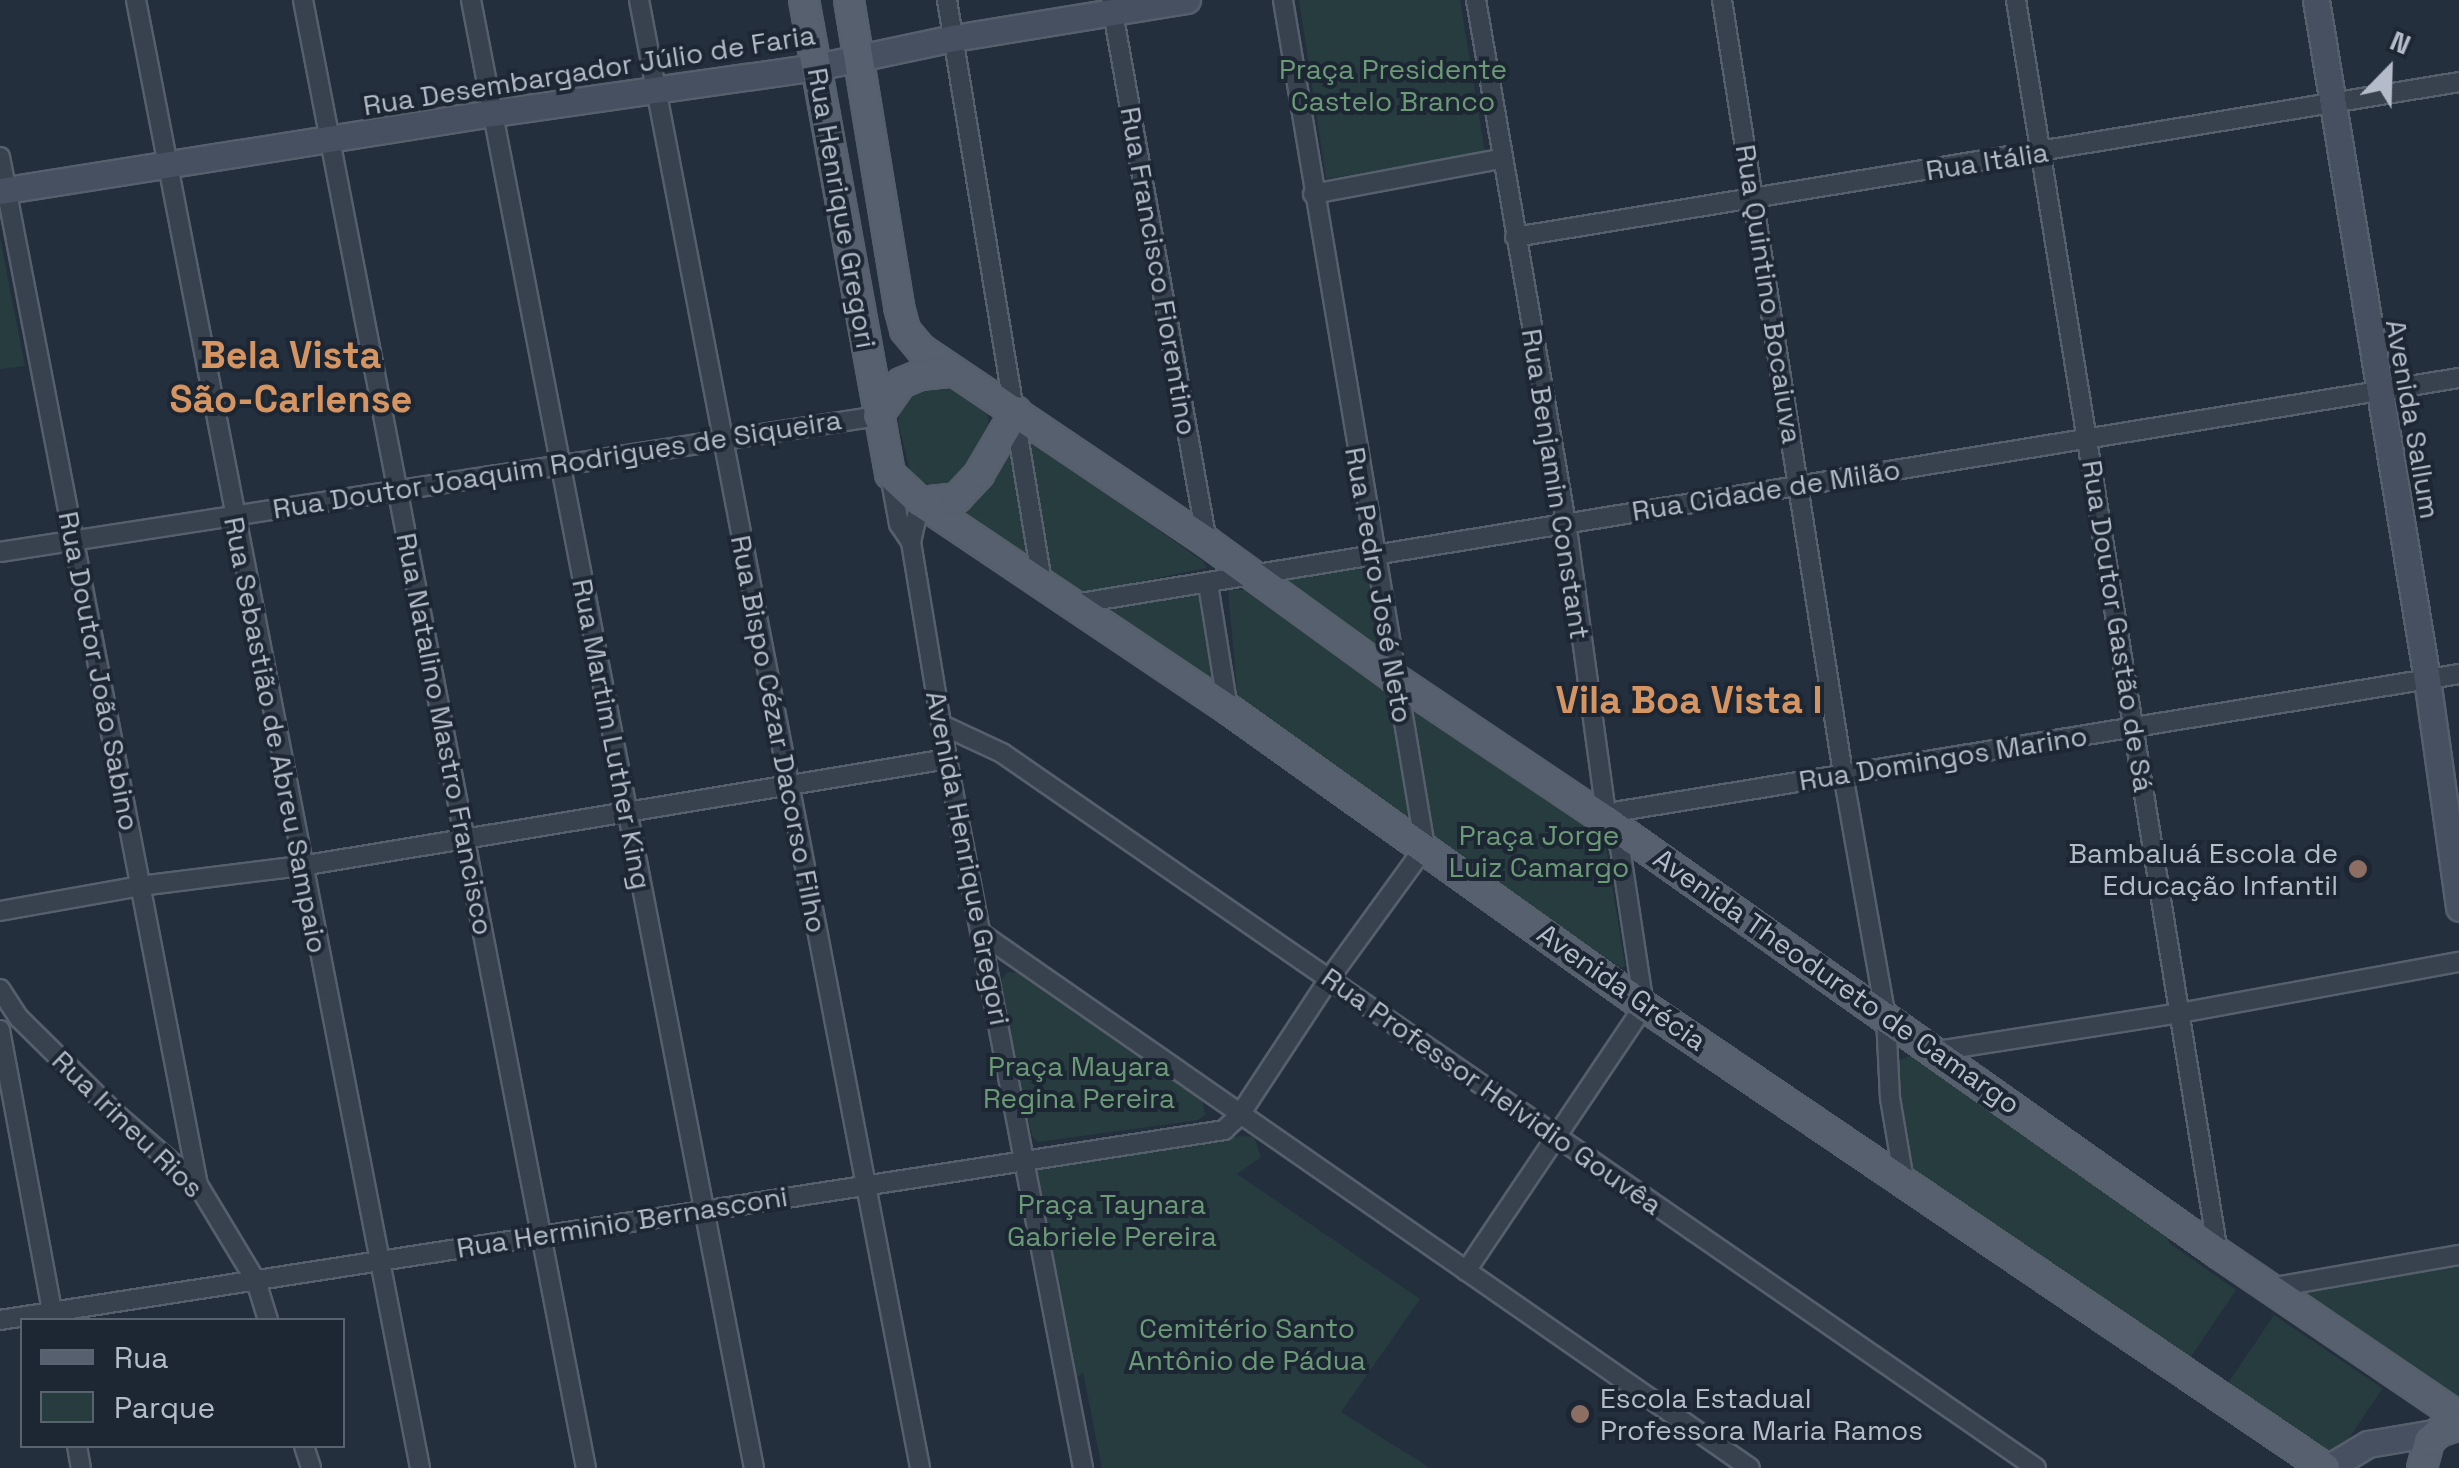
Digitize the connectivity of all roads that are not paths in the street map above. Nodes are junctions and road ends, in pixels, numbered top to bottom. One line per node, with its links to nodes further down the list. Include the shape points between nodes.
1 (136, 0): 26 (street, Rua Sebastião de Abreu Sampaio)
2 (303, 0): 22 (street, Rua Natalino Mastro Francisco)
3 (471, 0): 21 (street, Rua Martim Luther King)
4 (639, 0): 19 (street, Rua Bispo Cézar Dacorso Filho)
5 (804, 0): 17 (main road, Rua Henrique Gregori)
6 (849, 0): 16 (main road, Rua Henrique Gregori)
7 (947, 0): 15 (street)
8 (1187, 0): 14 (street, Rua Desembargador Júlio de Faria)
9 (1282, 0): 28 (street, Rua Pedro José Neto)
10 (1476, 0): 25 (street, Rua Benjamin Constant)
11 (1722, 0): 29 (street, Rua Quintino Bocaiuva)
12 (2016, 0): 23 (street, Rua Doutor Gastão de Sá)
13 (2316, 0): 20 (street, Avenida Sallum)
14 (1112, 6): 15 (street, Rua Desembargador Júlio de Faria); 47 (street, Rua Francisco Fiorentino)
15 (954, 38): 16 (street, Rua Desembargador Júlio de Faria); 34 (street)
16 (859, 56): 17 (street, Rua Desembargador Júlio de Faria); 31 (main road, Rua Henrique Gregori, via 905,330)
17 (817, 67): 19 (street, Rua Desembargador Júlio de Faria); 35 (main road, Rua Henrique Gregori)
18 (2459, 82): 20 (street, Rua Itália)
19 (656, 88): 21 (street, Rua Desembargador Júlio de Faria); 36 (street, Rua Bispo Cézar Dacorso Filho)
20 (2332, 101): 23 (street, Rua Itália); 33 (street, Avenida Sallum)
21 (492, 113): 22 (street, Rua Desembargador Júlio de Faria); 38 (street, Rua Martim Luther King)
22 (329, 140): 26 (street, Rua Desembargador Júlio de Faria); 41 (street, Rua Natalino Mastro Francisco)
23 (2044, 153): 29 (street, Rua Itália); 37 (street, Rua Doutor Gastão de Sá)
24 (0, 157): 27 (street, Rua Doutor João Sabino)
25 (1500, 159): 28 (street); 30 (street, Rua Benjamin Constant)
26 (167, 167): 27 (street, Rua Desembargador Júlio de Faria); 43 (street, Rua Sebastião de Abreu Sampaio)
27 (3, 191): 45 (street, Rua Doutor João Sabino)
28 (1313, 194): 49 (street, Rua Pedro José Neto)
29 (1753, 196): 30 (street, Rua Itália); 40 (street, Rua Quintino Bocaiuva)
30 (1515, 237): 44 (street, Rua Benjamin Constant)
31 (951, 372): 34 (main road); 35 (main road, via 902,383)
32 (2459, 378): 33 (street, Rua Cidade de Milão)
33 (2377, 390): 37 (street, Rua Cidade de Milão); 56 (street, Avenida Sallum)
34 (1016, 411): 42 (main road, via 958,498); 47 (main road, Avenida Theodureto de Camargo); 51 (street)
35 (878, 416): 36 (street, Rua Doutor Joaquim Rodrigues de Siqueira); 39 (main road)
36 (722, 438): 38 (street, Rua Doutor Joaquim Rodrigues de Siqueira); 62 (street, Rua Bispo Cézar Dacorso Filho)
37 (2088, 438): 40 (street, Rua Cidade de Milão); 59 (street, Rua Doutor Gastão de Sá)
38 (560, 463): 41 (street, Rua Doutor Joaquim Rodrigues de Siqueira); 63 (street, Rua Martim Luther King)
39 (890, 474): 42 (main road); 46 (street, via 899,524)
40 (1800, 484): 44 (street, Rua Cidade de Milão); 61 (street, Rua Quintino Bocaiuva)
41 (397, 489): 43 (street, Rua Doutor Joaquim Rodrigues de Siqueira); 65 (street, Rua Natalino Mastro Francisco)
42 (920, 502): 46 (street); 51 (main road, Avenida Grécia)
43 (233, 513): 45 (street, Rua Doutor Joaquim Rodrigues de Siqueira); 67 (street, Rua Sebastião de Abreu Sampaio)
44 (1566, 523): 49 (street, Rua Cidade de Milão); 64 (street, Rua Benjamin Constant)
45 (73, 540): 48 (street, Rua Doutor Joaquim Rodrigues de Siqueira); 68 (street, Rua Doutor João Sabino)
46 (912, 542): 58 (street, Avenida Henrique Gregori)
47 (1207, 542): 50 (main road, Avenida Theodureto de Camargo)
48 (0, 552)
49 (1373, 554): 50 (street, Rua Cidade de Milão); 55 (street, Rua Pedro José Neto)
50 (1248, 575): 52 (street, Rua Cidade de Milão); 55 (main road, Avenida Theodureto de Camargo)
51 (1042, 582): 53 (main road, Avenida Grécia)
52 (1208, 584): 53 (street, Rua Cidade de Milão); 57 (street)
53 (1074, 604): 57 (main road, Avenida Grécia)
54 (2459, 674): 56 (street, Rua Domingos Marino)
55 (1394, 678): 64 (main road, Avenida Theodureto de Camargo); 66 (street, Rua Pedro José Neto)
56 (2427, 679): 59 (street, Rua Domingos Marino); 69 (street, Avenida Sallum)
57 (1228, 709): 66 (main road, Avenida Grécia)
58 (942, 725): 60 (street, Avenida Henrique Gregori); 73 (street, Rua Professor Helvidio Gouvêa, via 1002,753)
59 (2135, 726): 61 (street, Rua Domingos Marino); 76 (street, Rua Doutor Gastão de Sá)
60 (948, 760): 62 (street); 71 (street, Avenida Henrique Gregori)
61 (1844, 774): 64 (street, Rua Domingos Marino, via 1620,811); 77 (street, Rua Quintino Bocaiuva)
62 (788, 786): 63 (street); 84 (street, Rua Bispo Cézar Dacorso Filho)
63 (628, 814): 65 (street); 86 (street, Rua Martim Luther King)
64 (1607, 820): 75 (street, Rua Benjamin Constant, via 1620,847); 77 (main road, Avenida Theodureto de Camargo)
65 (465, 837): 67 (street); 87 (street, Rua Natalino Mastro Francisco)
66 (1425, 847): 73 (street); 75 (main road, Avenida Grécia)
67 (301, 866): 68 (street); 90 (street, Rua Sebastião de Abreu Sampaio)
68 (140, 886): 70 (street); 85 (street, Rua Doutor João Sabino)
69 (2459, 908)
70 (0, 911)
71 (982, 934): 80 (street); 82 (street, Avenida Henrique Gregori)
72 (2459, 962): 76 (street)
73 (1329, 979): 80 (street); 81 (street, Rua Professor Helvidio Gouvêa)
74 (0, 989): 85 (street, Rua Irineu Rios, via 20,1018 116,1114)
75 (1644, 1006): 81 (street); 83 (main road, Avenida Grécia)
76 (2180, 1013): 79 (street); 88 (street, Rua Doutor Gastão de Sá)
77 (1886, 1017): 79 (main road, Avenida Theodureto de Camargo); 83 (street, Rua Quintino Bocaiuva)
78 (0, 1030): 94 (street)
79 (1937, 1051): 88 (main road, Avenida Theodureto de Camargo)
80 (1239, 1116): 82 (street, Rua Herminio Bernasconi, via 1224,1130); 91 (street)
81 (1560, 1138): 91 (street); 104 (street, Rua Professor Helvidio Gouvêa)
82 (1024, 1159): 84 (street, Rua Herminio Bernasconi); 102 (street, Avenida Henrique Gregori)
83 (1904, 1181): 105 (main road, Avenida Grécia)
84 (868, 1184): 86 (street, Rua Herminio Bernasconi); 101 (street, Rua Bispo Cézar Dacorso Filho)
85 (198, 1185): 92 (street, Rua Irineu Rios)
86 (703, 1210): 87 (street, Rua Herminio Bernasconi); 100 (street, Rua Martim Luther King)
87 (544, 1234): 90 (street, Rua Herminio Bernasconi); 99 (street, Rua Natalino Mastro Francisco)
88 (2218, 1253): 93 (main road, Avenida Theodureto de Camargo)
89 (2459, 1256): 93 (street)
90 (377, 1260): 92 (street, Rua Herminio Bernasconi); 98 (street, Rua Sebastião de Abreu Sampaio)
91 (1466, 1270): 103 (street)
92 (256, 1281): 94 (street, Rua Herminio Bernasconi); 96 (street, Rua Irineu Rios)
93 (2269, 1288): 97 (main road, Avenida Theodureto de Camargo)
94 (53, 1316): 95 (street, Rua Herminio Bernasconi)
95 (26, 1318)
96 (267, 1318)
97 (2452, 1425): 105 (street, via 2380,1441); 106 (main road, via 2425,1449)
98 (420, 1468)
99 (586, 1468)
100 (754, 1468)
101 (920, 1468)
102 (1082, 1468)
103 (1750, 1468)
104 (2036, 1468)
105 (2327, 1468)
106 (2422, 1468)

